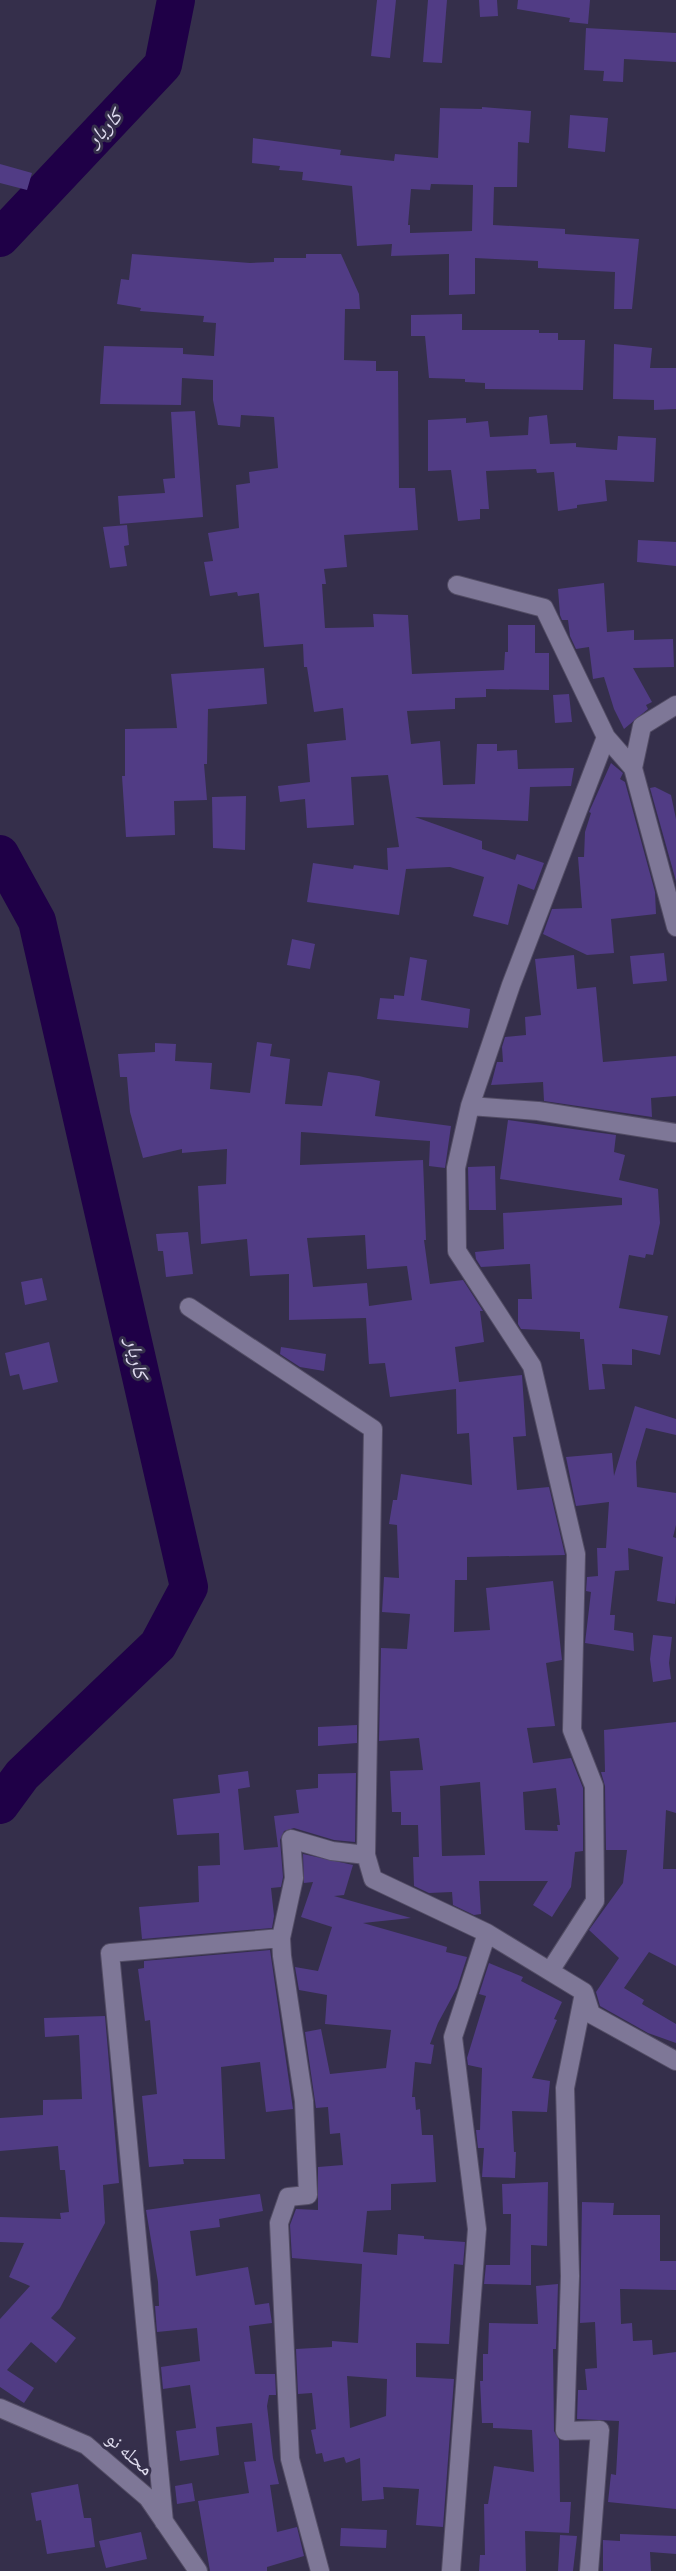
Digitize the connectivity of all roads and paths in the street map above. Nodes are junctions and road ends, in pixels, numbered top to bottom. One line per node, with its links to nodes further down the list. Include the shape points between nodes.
1 (457, 585): 3 (street, via 544,608)
2 (676, 705): 4 (street, via 642,726)
3 (606, 736): 4 (street); 6 (street, via 511,985)
4 (633, 768): 5 (street)
5 (676, 927)
6 (470, 1106): 7 (street, via 538,1111); 12 (street, via 456,1168 457,1251 532,1366 576,1554 572,1730 594,1786 596,1901)
7 (676, 1134)
8 (189, 1307): 9 (street, via 373,1429)
9 (366, 1855): 10 (street, via 373,1879); 11 (street, via 332,1851 291,1839 294,1878)
10 (487, 1933): 12 (street); 19 (street, via 453,2037 477,2229)
11 (281, 1938): 16 (street, via 110,1953); 18 (street, via 304,2102 308,2195 288,2197 279,2223 283,2350 290,2459)
12 (550, 1971): 13 (street)
13 (584, 1992): 14 (street, via 591,2014); 20 (street, via 565,2088 570,2276 565,2431 600,2430)
14 (676, 2061)
15 (0, 2408): 16 (street, محله نو, via 86,2445 148,2498)
16 (164, 2522): 17 (street, محله نو)
17 (198, 2571)
18 (320, 2571)
19 (451, 2571)
20 (589, 2571)

